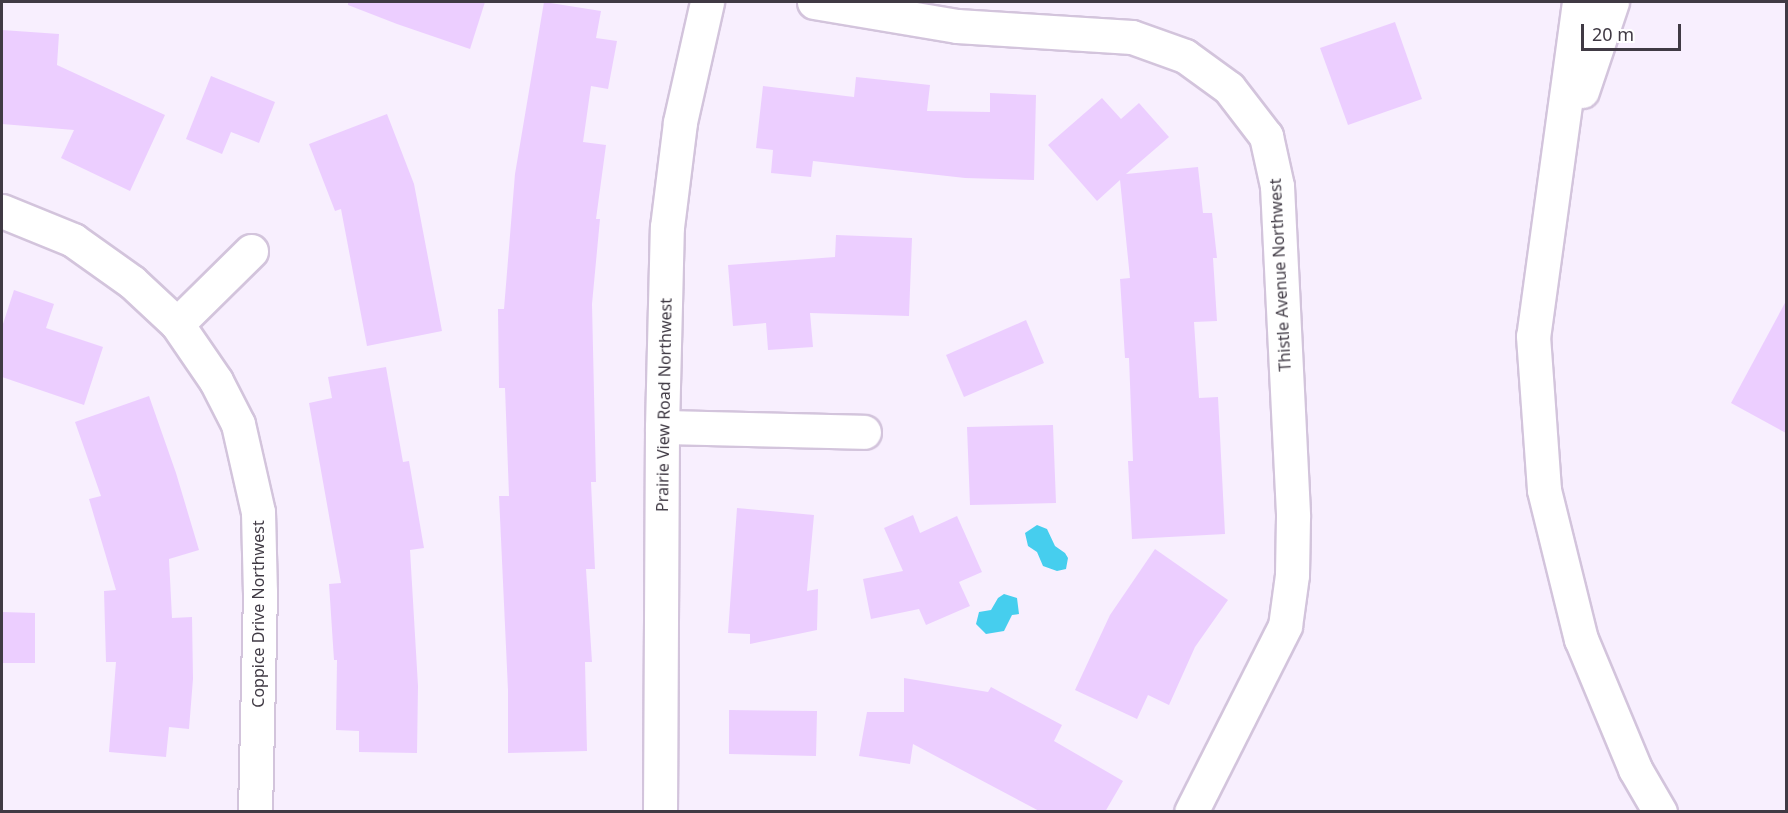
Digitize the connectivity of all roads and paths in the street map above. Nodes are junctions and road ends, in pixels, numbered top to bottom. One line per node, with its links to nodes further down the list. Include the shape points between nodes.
1 (707, 2): 9 (street, Prairie View Road Northwest, via 680,122 667,227)
2 (814, 2): 13 (street, Thistle Avenue Northwest, via 957,26 1132,37 1185,56 1229,88 1266,136 1277,186 1292,575 1285,626)
3 (1579, 2): 5 (street)
4 (1617, 7): 5 (street)
5 (1557, 164): 14 (street, via 1533,336 1544,490 1581,639 1635,769)
6 (2, 211): 8 (street, Coppice Drive Northwest, via 73,240 132,282)
7 (251, 251): 8 (street)
8 (177, 324): 11 (street, Coppice Drive Northwest, via 216,381 238,423 258,512)
9 (662, 427): 10 (street); 12 (street, Prairie View Road Northwest)
10 (864, 432)
11 (255, 812)
12 (660, 812)
13 (1191, 812)
14 (1660, 812)

